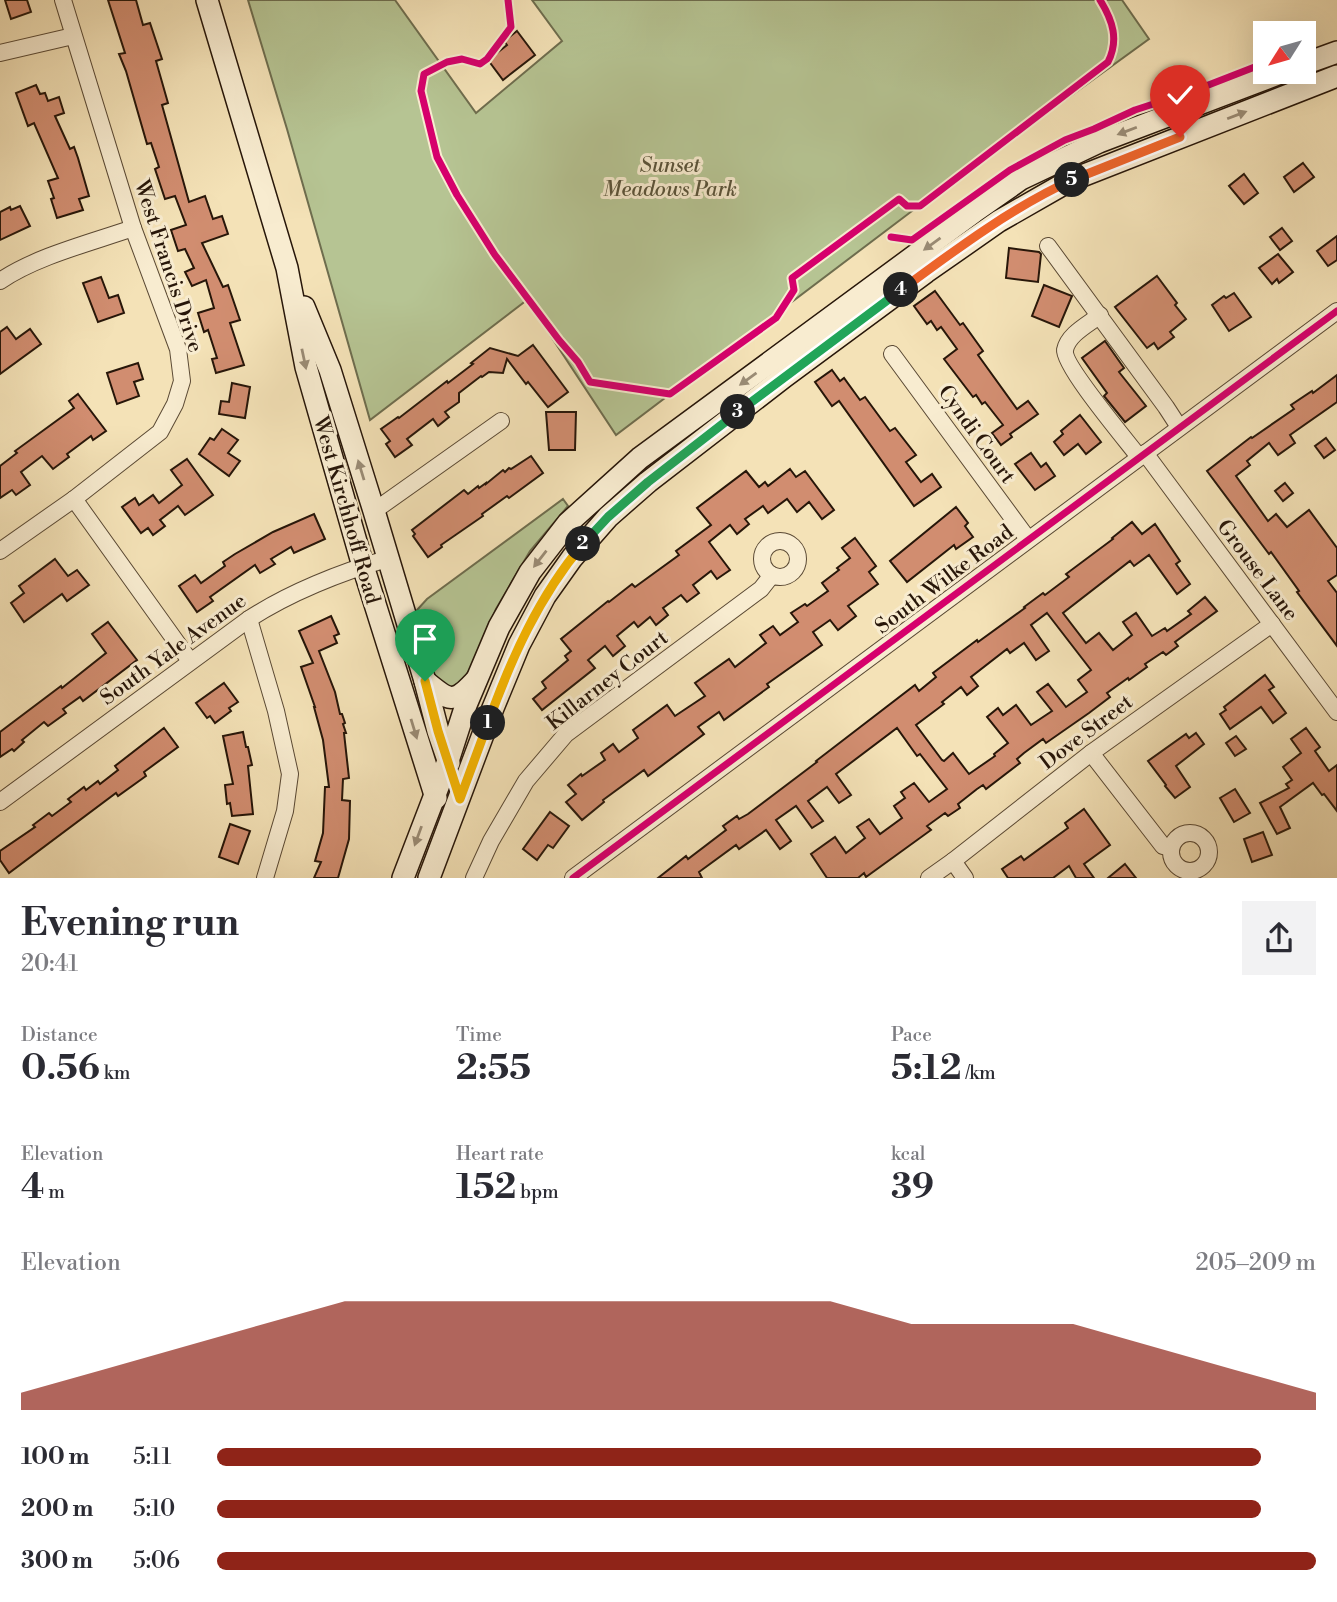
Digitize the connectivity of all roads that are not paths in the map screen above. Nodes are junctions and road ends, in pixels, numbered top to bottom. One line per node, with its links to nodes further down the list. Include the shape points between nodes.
1 (63, 0): 3 (street, West Francis Drive)
2 (207, 0): 11 (main road, West Kirchhoff Road)
3 (73, 36): 4 (street); 9 (street, West Francis Drive)
4 (0, 52)
5 (1337, 52): 6 (main road)
6 (1316, 60)
7 (1337, 76): 35 (main road, one-way to 7, via 514,657 545,596 608,517 648,482 926,272 1039,197 1123,159)
8 (1253, 83): 29 (main road, one-way to 29, via 1099,142 1021,179 640,458 568,523 530,572)
9 (133, 228): 12 (street, via 35,262); 19 (street, West Francis Drive, via 178,349 182,381 160,432)
10 (1048, 246): 14 (street)
11 (287, 268): 20 (main road, West Kirchhoff Road, one-way to 11, via 330,370); 24 (main road, West Kirchhoff Road, one-way to 24, via 306,367)
12 (0, 281)
13 (1337, 311): 17 (street, South Wilke Road)
14 (1100, 316): 17 (street); 18 (street, Grouse Lane, via 1072,337 1066,359)
15 (892, 354): 21 (street, Cyndi Court)
16 (501, 421): 20 (street)
17 (1179, 428): 18 (street, South Wilke Road)
18 (1142, 455): 21 (street, South Wilke Road); 27 (street, Grouse Lane)
19 (74, 499): 22 (street, West Francis Drive); 28 (street)
20 (374, 510): 23 (main road, West Kirchhoff Road)
21 (1028, 539): 44 (street, South Wilke Road)
22 (0, 551)
23 (387, 559): 24 (street, South Yale Avenue); 30 (main road, West Kirchhoff Road)
24 (363, 566): 26 (street, South Yale Avenue, via 273,603); 34 (main road, West Kirchhoff Road, one-way to 34)
25 (772, 575): 43 (street, Killarney Court, via 761,589 566,734 526,781)
26 (249, 619): 28 (street, South Yale Avenue); 40 (street, via 290,774 285,811)
27 (1272, 624): 31 (street, Grouse Lane); 32 (street, Dove Street)
28 (190, 661): 36 (street, South Yale Avenue)
29 (477, 679): 30 (main road, via 457,697 449,698); 33 (main road)
30 (425, 681): 33 (main road, West Kirchhoff Road)
31 (1337, 712)
32 (1091, 753): 38 (street, via 1163,846); 39 (street, Dove Street)
33 (448, 761): 34 (main road); 35 (main road, West Kirchhoff Road)
34 (434, 794): 37 (main road, West Kirchhoff Road); 41 (main road, one-way to 41)
35 (460, 799): 37 (main road)
36 (0, 802)
37 (448, 828): 42 (main road)
38 (1171, 848)
39 (953, 861): 45 (street, Dove Street); 46 (street)
40 (265, 877)
41 (403, 877)
42 (429, 877)
43 (474, 877)
44 (573, 877)
45 (929, 877)
46 (965, 877)

